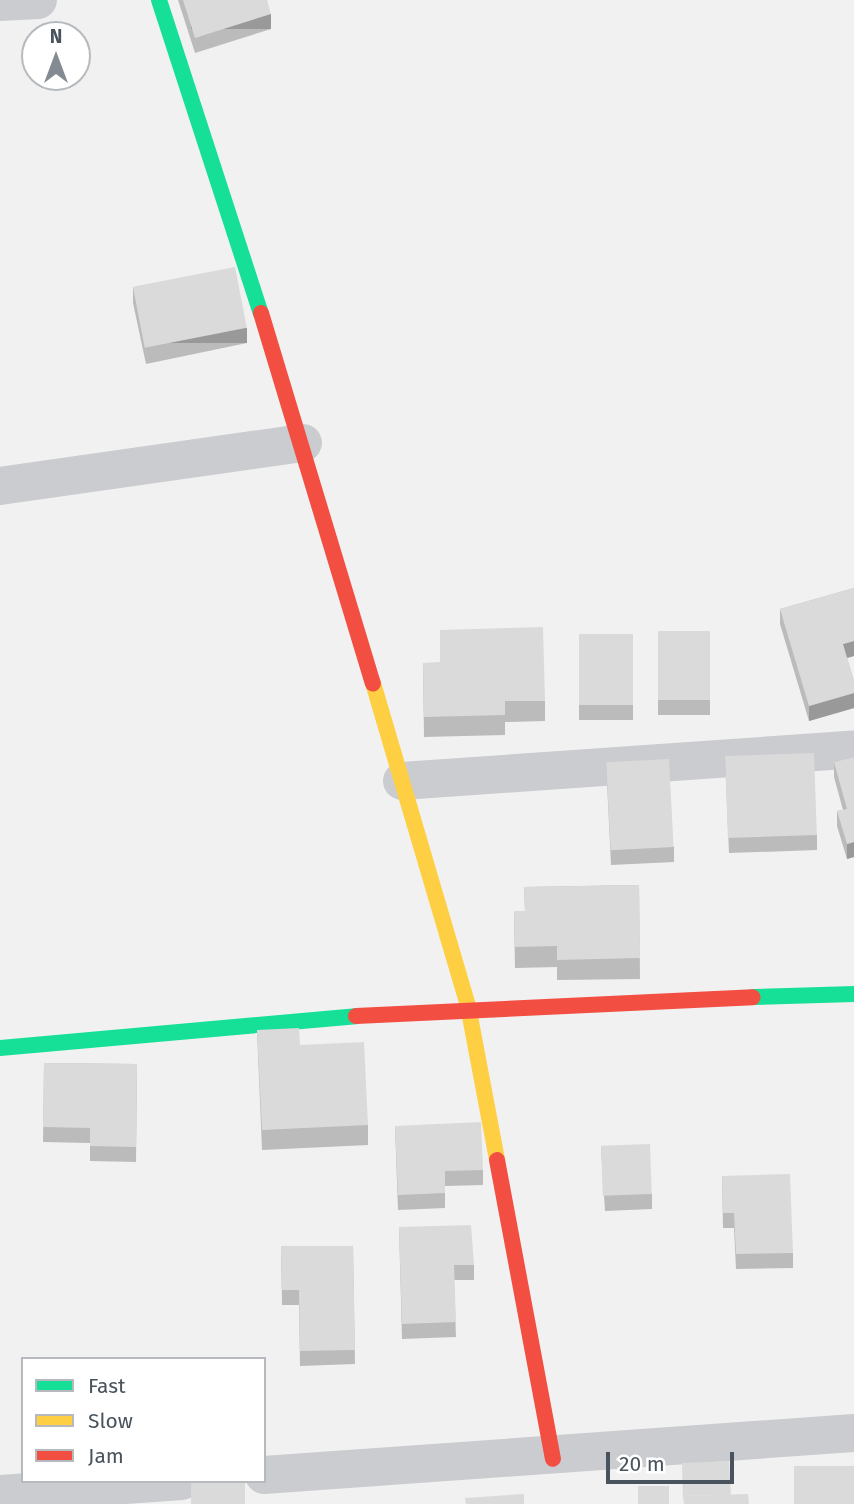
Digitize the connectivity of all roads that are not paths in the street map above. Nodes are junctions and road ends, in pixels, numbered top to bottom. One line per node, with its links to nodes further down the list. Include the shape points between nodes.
1 (38, 0): 3 (street)
2 (159, 0): 4 (street)
3 (0, 2)
4 (303, 443): 5 (street); 7 (street)
5 (0, 486)
6 (854, 749): 7 (street)
7 (402, 781): 9 (street)
8 (854, 994): 9 (street)
9 (468, 1006): 10 (street); 12 (street)
10 (0, 1048)
11 (854, 1433): 12 (street)
12 (553, 1459): 13 (street)
13 (266, 1475)
14 (168, 1483): 16 (street)
15 (0, 1493): 16 (street)
16 (73, 1497)

